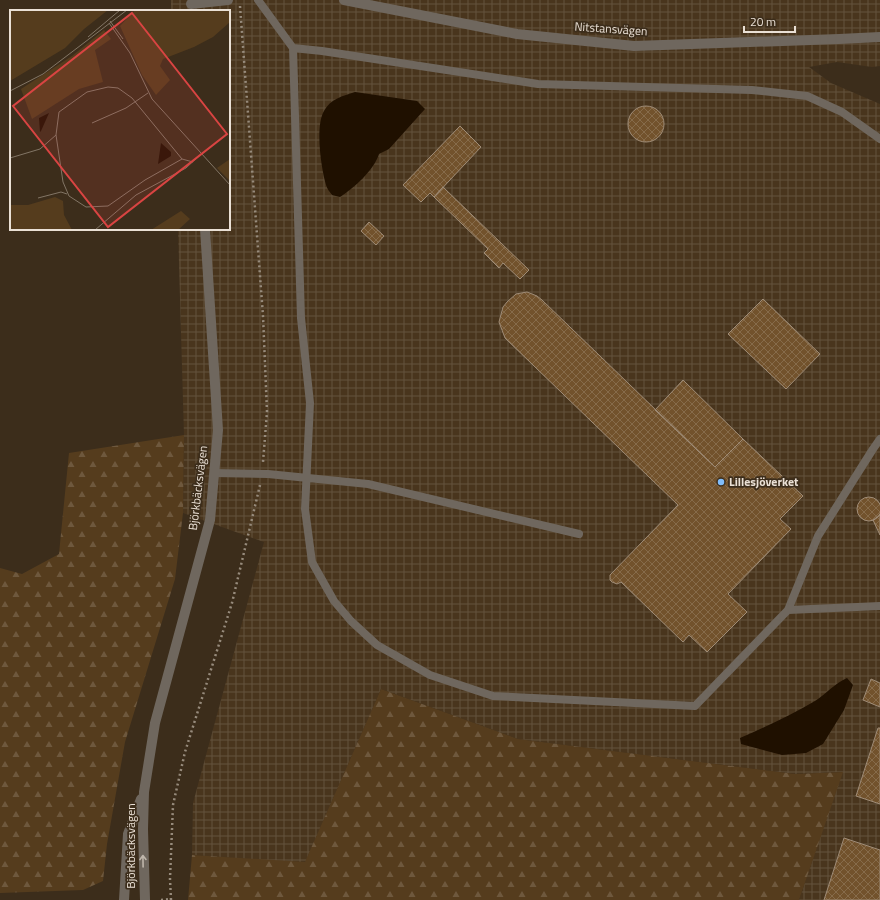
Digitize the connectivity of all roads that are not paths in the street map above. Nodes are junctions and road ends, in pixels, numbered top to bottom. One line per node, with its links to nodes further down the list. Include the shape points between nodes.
1 (228, 0): 4 (street)
2 (258, 0): 6 (lane)
3 (344, 0): 5 (street, Nitstansvägen, via 517,34 634,46)
4 (191, 5)
5 (880, 37)
6 (293, 48): 7 (lane, via 538,84 752,90 807,96 842,112); 11 (lane, via 301,318 310,403)
7 (880, 139)
8 (205, 230): 10 (street, Björkbäcksvägen, via 218,430)
9 (880, 439): 14 (lane, via 818,536)
10 (214, 473): 11 (lane); 15 (street, Björkbäcksvägen, via 210,520 155,723)
11 (306, 478): 12 (lane, via 368,484); 14 (lane, via 305,510 312,562 334,601 351,621 377,645 430,675 493,696 695,706)
12 (579, 534)
13 (880, 606): 14 (lane)
14 (788, 610)
15 (144, 792): 16 (street, Björkbäcksvägen, via 128,834); 17 (street, Björkbäcksvägen, one-way to 15)
16 (124, 900)
17 (145, 900)

